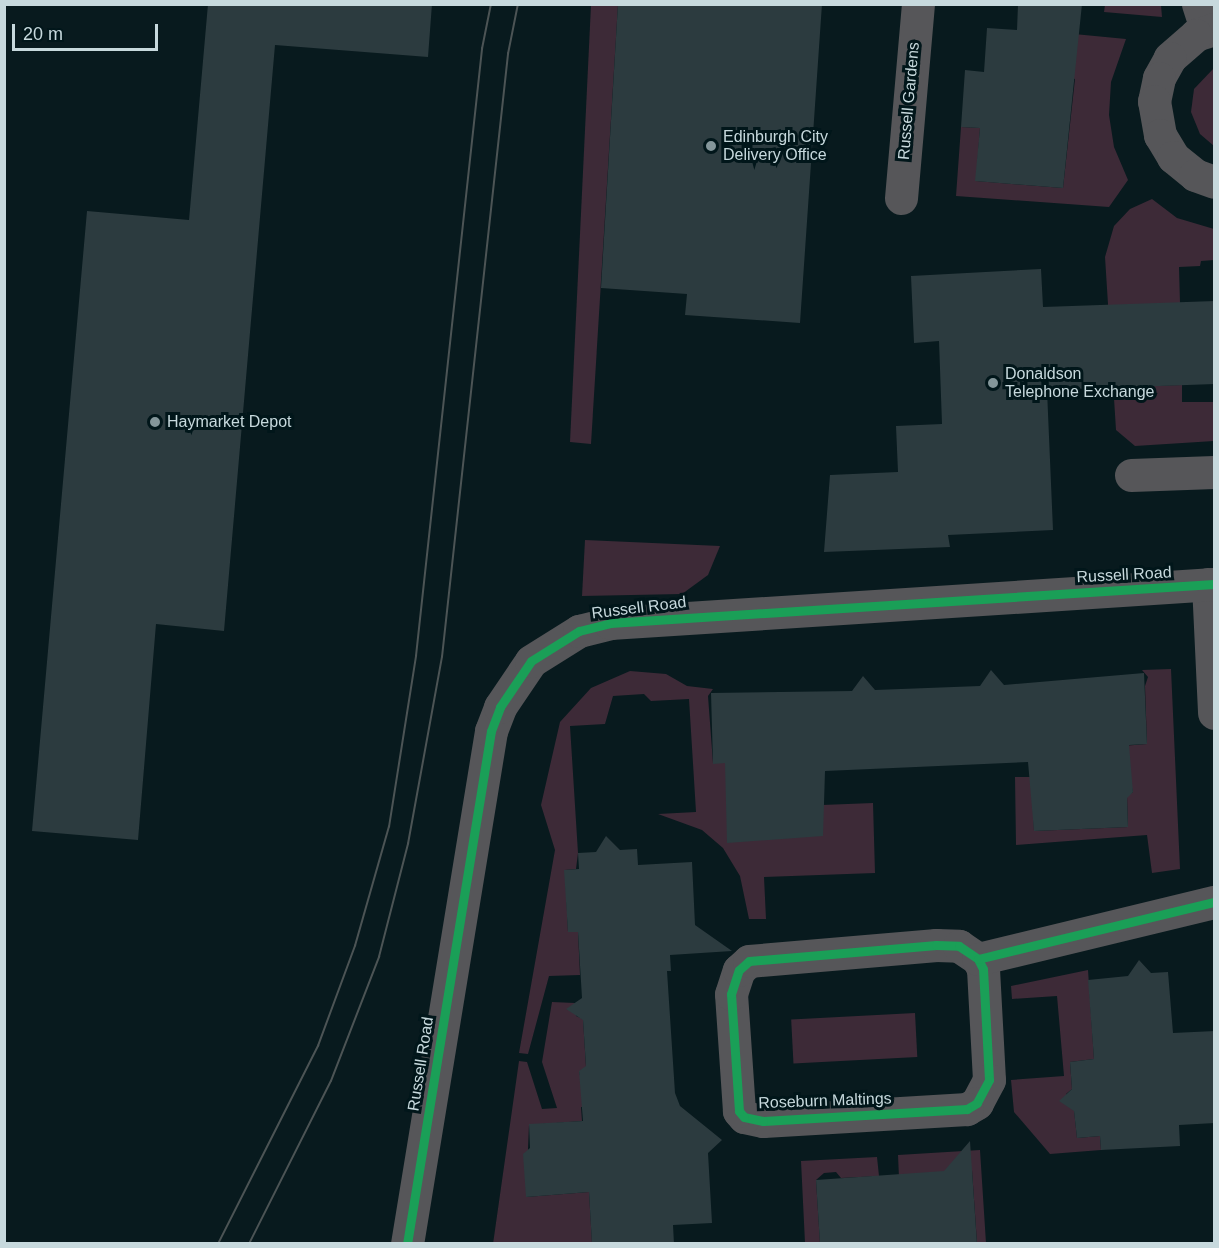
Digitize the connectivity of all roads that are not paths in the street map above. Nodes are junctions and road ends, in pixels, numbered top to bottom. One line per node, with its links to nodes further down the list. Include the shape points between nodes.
1 (918, 4): 4 (street, Russell Gardens)
2 (1207, 21): 3 (street, via 1170,58 1159,78 1155,113 1160,135 1173,157 1195,175)
3 (1215, 182)
4 (901, 198)
5 (1215, 472): 6 (street)
6 (1131, 475)
7 (1211, 584): 8 (street); 11 (street, Russell Road, via 610,623 579,631 531,661 500,707 491,731)
8 (1215, 713)
9 (1215, 902): 10 (street)
10 (978, 959): 10 (street, Roseburn Maltings, via 959,946 936,945 749,961 739,970 731,993 739,1111 744,1117 764,1120 967,1109 977,1103 989,1080 983,969)
11 (407, 1244)

